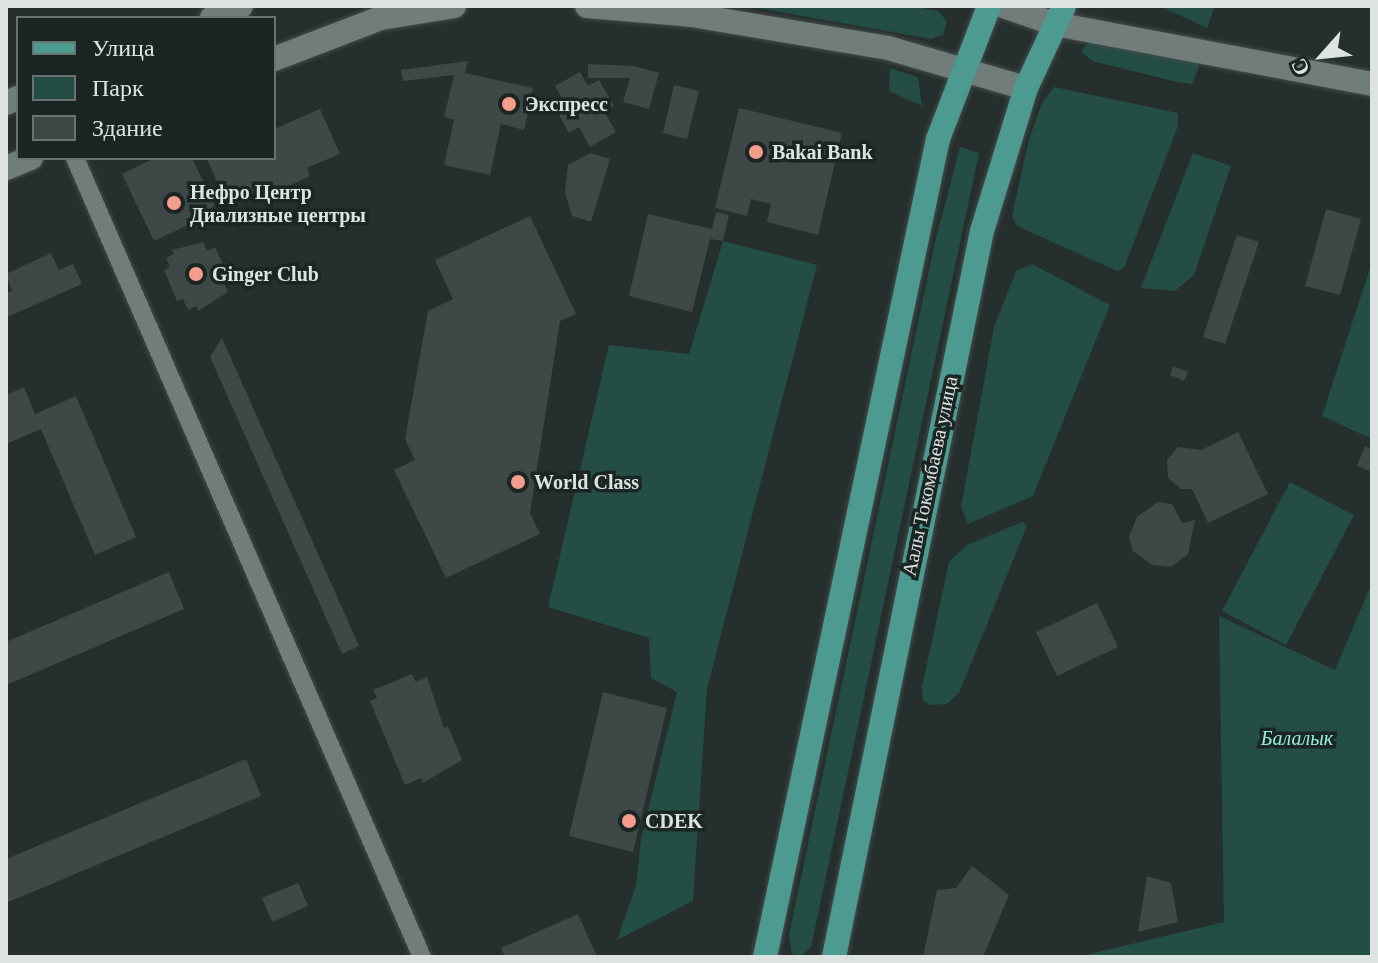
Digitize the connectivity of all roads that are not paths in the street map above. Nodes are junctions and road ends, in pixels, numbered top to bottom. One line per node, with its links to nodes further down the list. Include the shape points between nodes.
1 (241, 6): 7 (main road)
2 (454, 6): 8 (main road, via 381,18)
3 (587, 6): 9 (main road, via 691,15 888,48)
4 (989, 6): 9 (main road)
5 (1003, 6): 6 (main road)
6 (1059, 15): 10 (main road); 11 (main road, Аалы Токомбаева улица)
7 (217, 16)
8 (276, 58)
9 (964, 67): 11 (main road); 16 (main road, via 938,139 920,216)
10 (1372, 84)
11 (1026, 88): 17 (main road, Аалы Токомбаева улица, via 979,247)
12 (26, 160): 14 (main road)
13 (76, 160): 15 (street)
14 (6, 168)
15 (422, 957)
16 (765, 957)
17 (834, 957)

